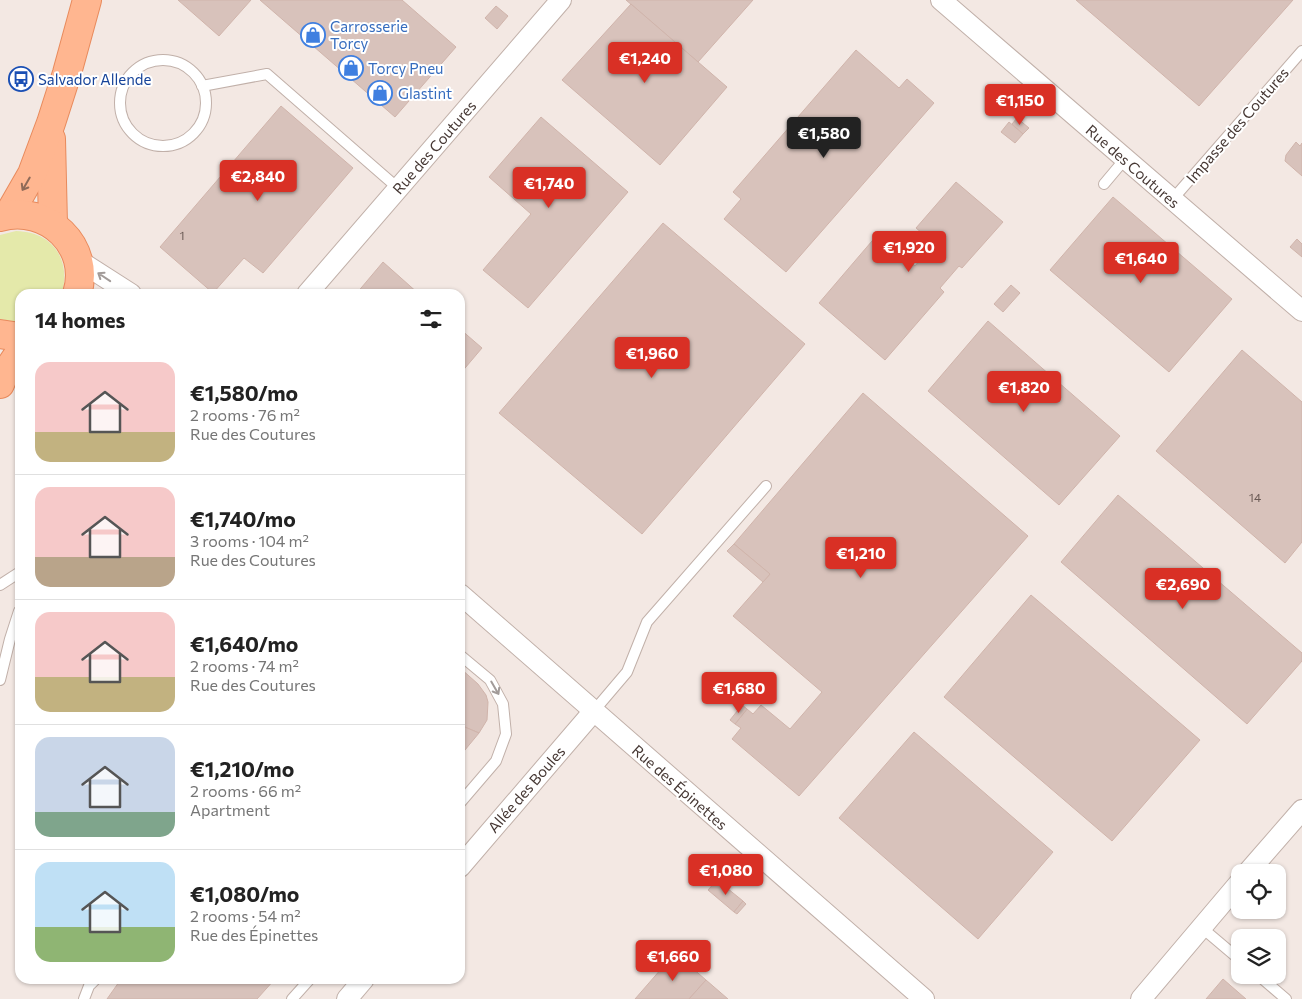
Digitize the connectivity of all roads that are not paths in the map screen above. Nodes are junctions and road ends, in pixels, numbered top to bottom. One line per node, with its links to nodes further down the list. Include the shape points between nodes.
1 (87, 0): 6 (main road)
2 (561, 0): 9 (street, Rue des Coutures)
3 (941, 0): 7 (street, Rue des Coutures)
4 (1302, 51): 10 (lane, Impasse des Coutures)
5 (202, 86): 5 (lane, via 185,66 172,61 145,64 134,71 121,94 120,108 124,121 144,142 158,146 173,145 187,139 204,116 206,101); 9 (lane, via 267,74)
6 (51, 123): 11 (main road, one-way to 11, via 32,174); 12 (main road)
7 (1125, 159): 8 (lane); 10 (street, Rue des Coutures)
8 (1104, 184)
9 (399, 189): 16 (street, Rue des Coutures)
10 (1172, 200): 17 (street, Rue des Coutures)
11 (4, 216): 12 (main road, via 24,214)
12 (52, 224): 13 (main road, via 64,234)
13 (78, 260): 14 (main road); 15 (street, one-way to 13)
14 (78, 289)
15 (122, 289)
16 (311, 289)
17 (1302, 311)
18 (0, 334): 19 (main road)
19 (15, 336)
20 (15, 359): 21 (main road)
21 (0, 384)
22 (766, 486): 29 (lane, via 647,622 627,672)
23 (15, 575): 24 (lane)
24 (0, 585)
25 (465, 598): 29 (street, Rue des Épinettes)
26 (15, 626): 28 (lane)
27 (465, 659): 30 (lane, one-way to 30, via 490,680 503,704 506,734 496,761)
28 (0, 680)
29 (593, 712): 32 (street, Allée des Boules); 44 (street, Rue des Épinettes)
30 (465, 797)
31 (1302, 810): 33 (street)
32 (465, 861)
33 (1255, 864)
34 (1231, 892): 35 (street)
35 (1201, 927): 36 (lane); 45 (street)
36 (1231, 952)
37 (91, 984): 41 (lane)
38 (306, 984): 42 (lane)
39 (360, 984): 43 (street)
40 (1268, 984): 46 (lane)
41 (84, 999)
42 (292, 999)
43 (347, 999)
44 (924, 999)
45 (1141, 999)
46 (1286, 999)

